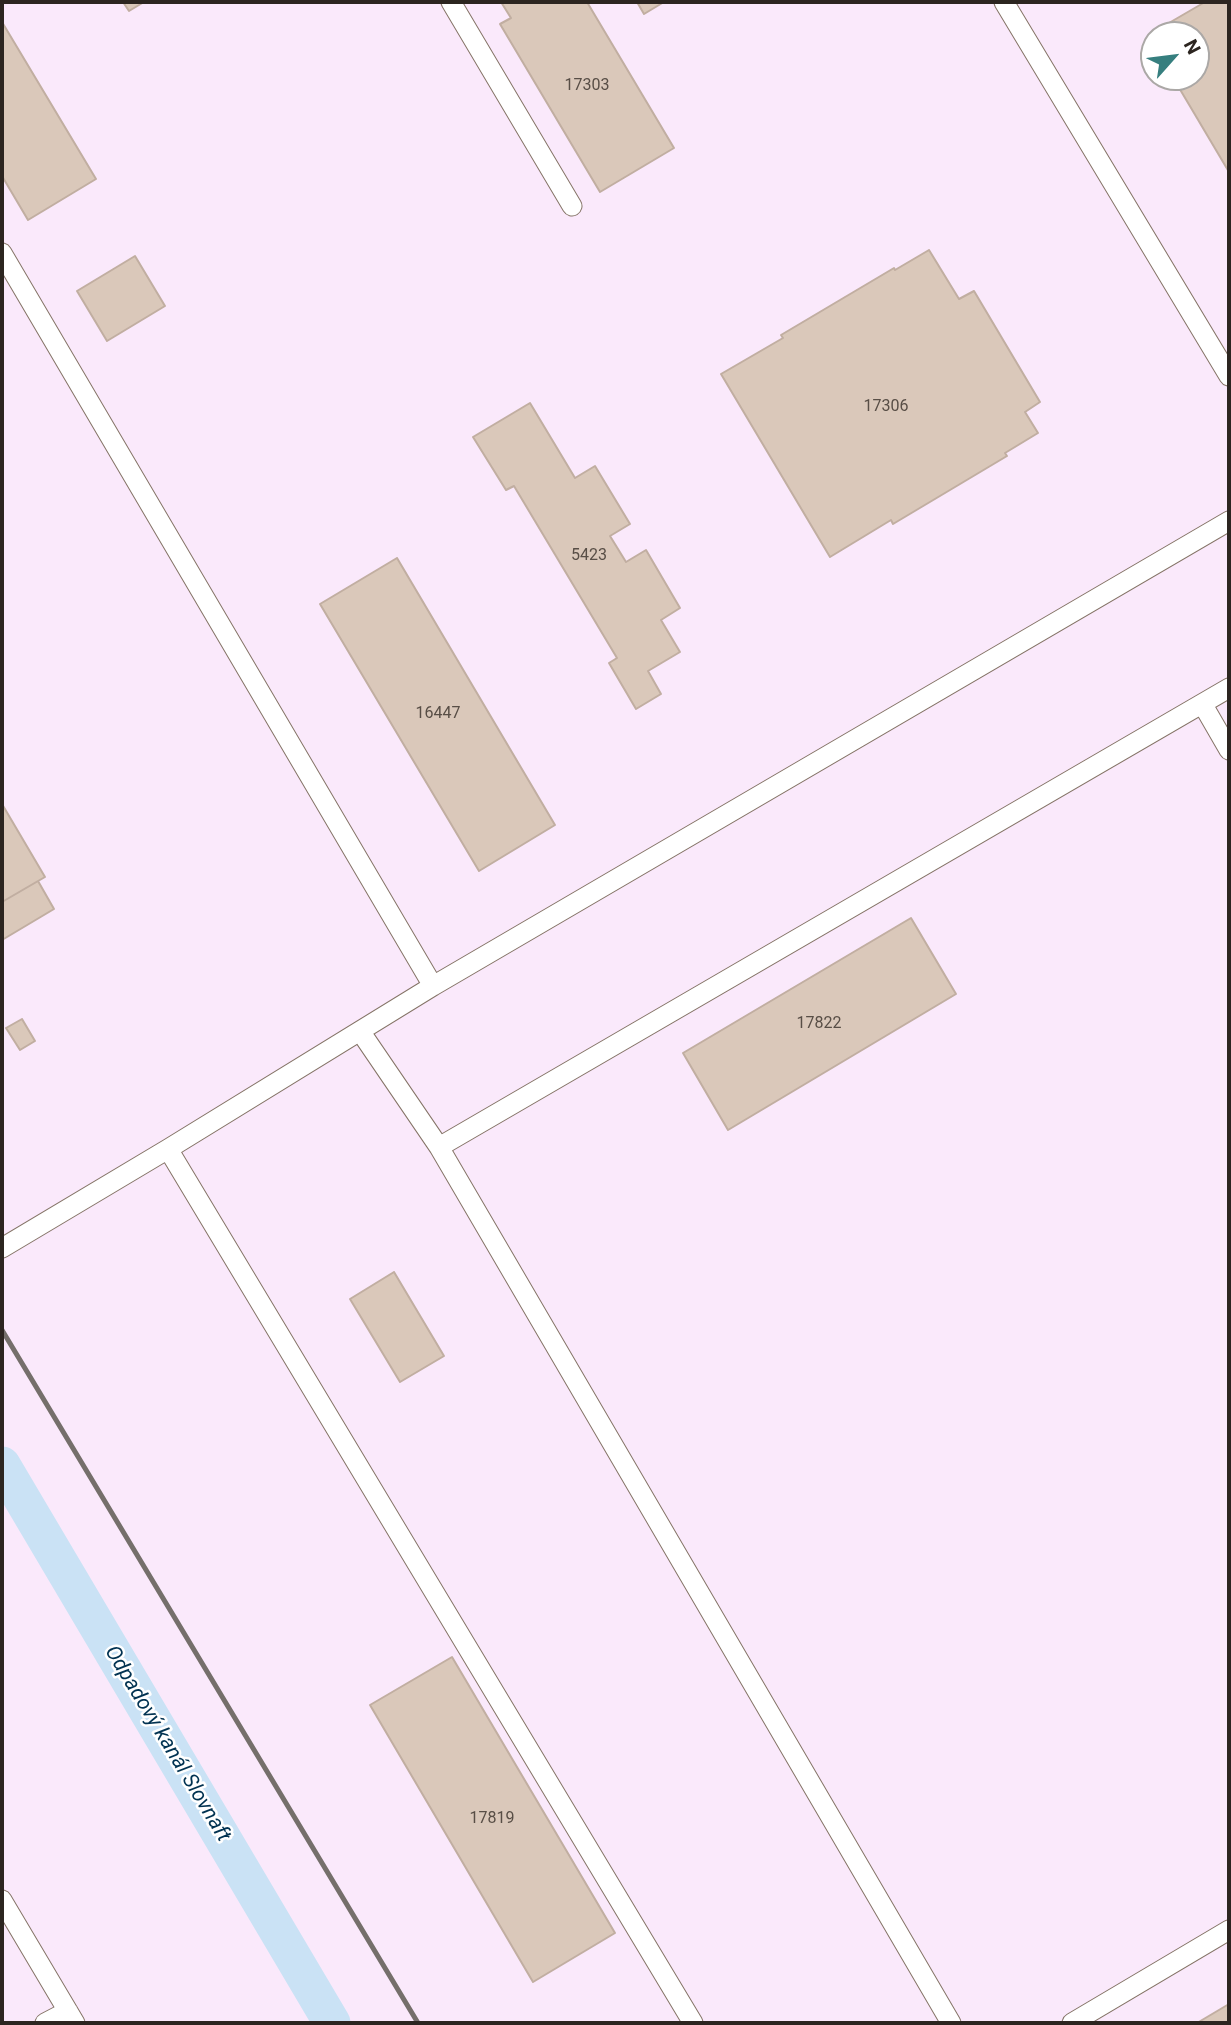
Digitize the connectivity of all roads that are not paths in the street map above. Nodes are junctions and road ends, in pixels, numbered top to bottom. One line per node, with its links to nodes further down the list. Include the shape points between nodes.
1 (451, 2): 3 (lane)
2 (1004, 2): 5 (lane)
3 (572, 206)
4 (2, 253): 10 (lane)
5 (1229, 376)
6 (1229, 521): 10 (lane)
7 (1229, 688): 8 (lane)
8 (1203, 705): 9 (lane); 12 (lane)
9 (1229, 750)
10 (433, 986): 11 (lane)
11 (360, 1031): 12 (lane); 13 (lane)
12 (439, 1147): 21 (lane)
13 (168, 1149): 14 (lane); 20 (lane)
14 (3, 1244)
15 (2, 1900): 17 (lane)
16 (1229, 1930): 18 (lane)
17 (71, 2017): 19 (lane)
18 (1082, 2021)
19 (45, 2023)
20 (693, 2023)
21 (951, 2023)

